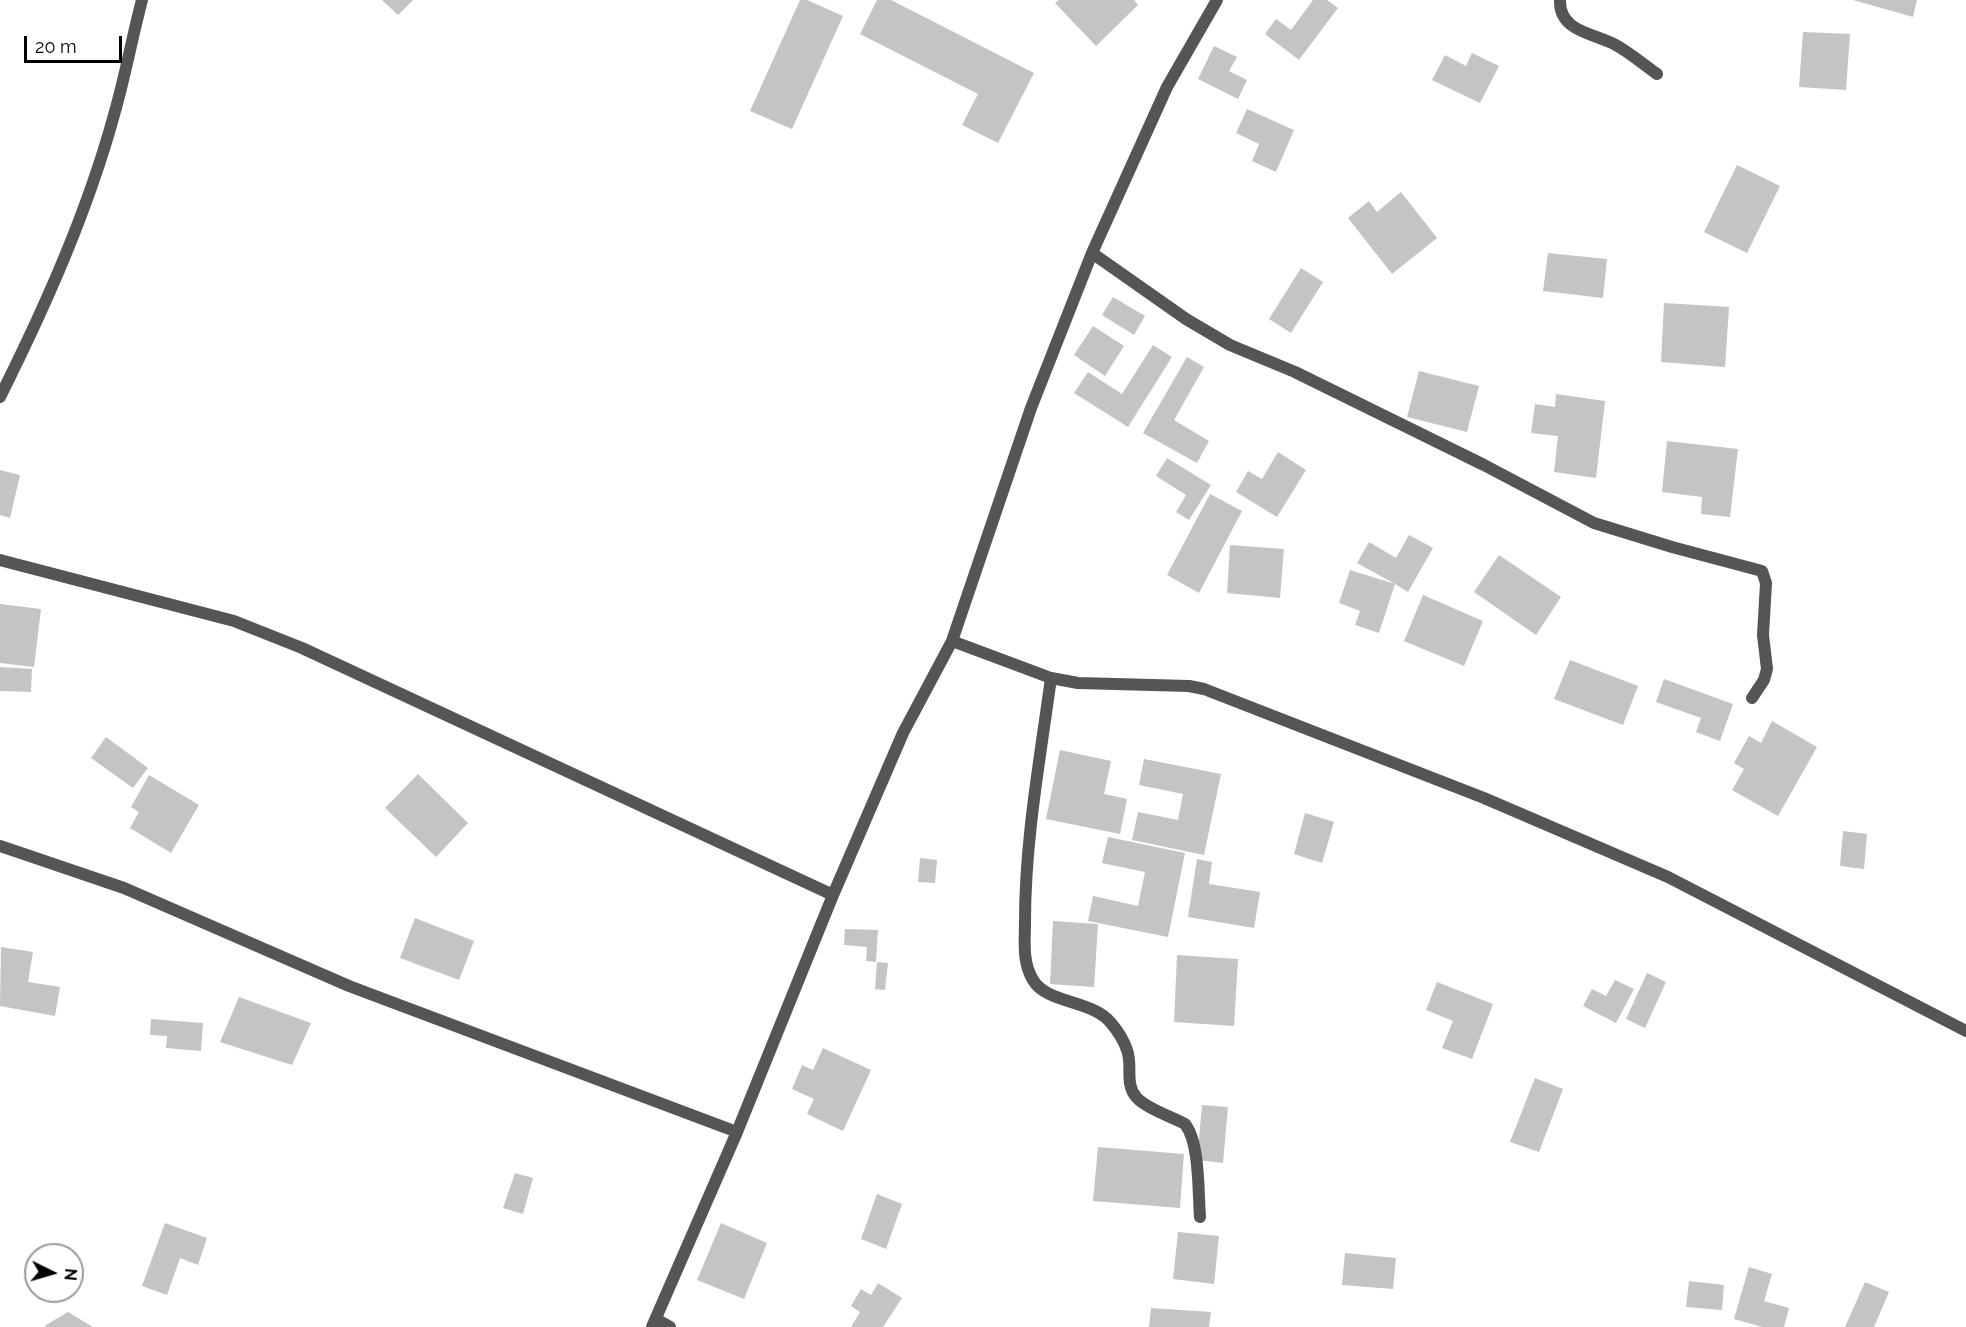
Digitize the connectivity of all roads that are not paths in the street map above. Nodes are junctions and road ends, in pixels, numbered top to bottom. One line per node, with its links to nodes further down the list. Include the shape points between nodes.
1 (141, 0): 6 (street, via 114,116 84,205 40,318)
2 (1217, 0): 5 (street, via 1167,87)
3 (1560, 0): 4 (street, via 1562,14 1572,27 1615,45)
4 (1657, 74)
5 (1092, 253): 8 (street, via 1031,408); 10 (street, via 1230,345 1305,377 1594,523 1762,571 1766,584 1762,635 1767,669)
6 (0, 397)
7 (0, 560): 12 (street, via 234,621 292,644)
8 (952, 641): 9 (street); 12 (street, via 903,733)
9 (1051, 678): 13 (street, via 1204,689 1484,798 1668,877); 15 (street, via 1028,848 1024,951 1027,966 1040,989 1095,1010 1110,1021 1128,1051 1130,1084 1138,1100 1185,1124 1194,1148)
10 (1752, 698)
11 (0, 846): 14 (street, via 124,888 349,986)
12 (833, 895): 14 (street)
13 (1966, 1031)
14 (737, 1132): 16 (street)
15 (1200, 1217)
16 (654, 1323): 17 (street)
17 (670, 1327)

